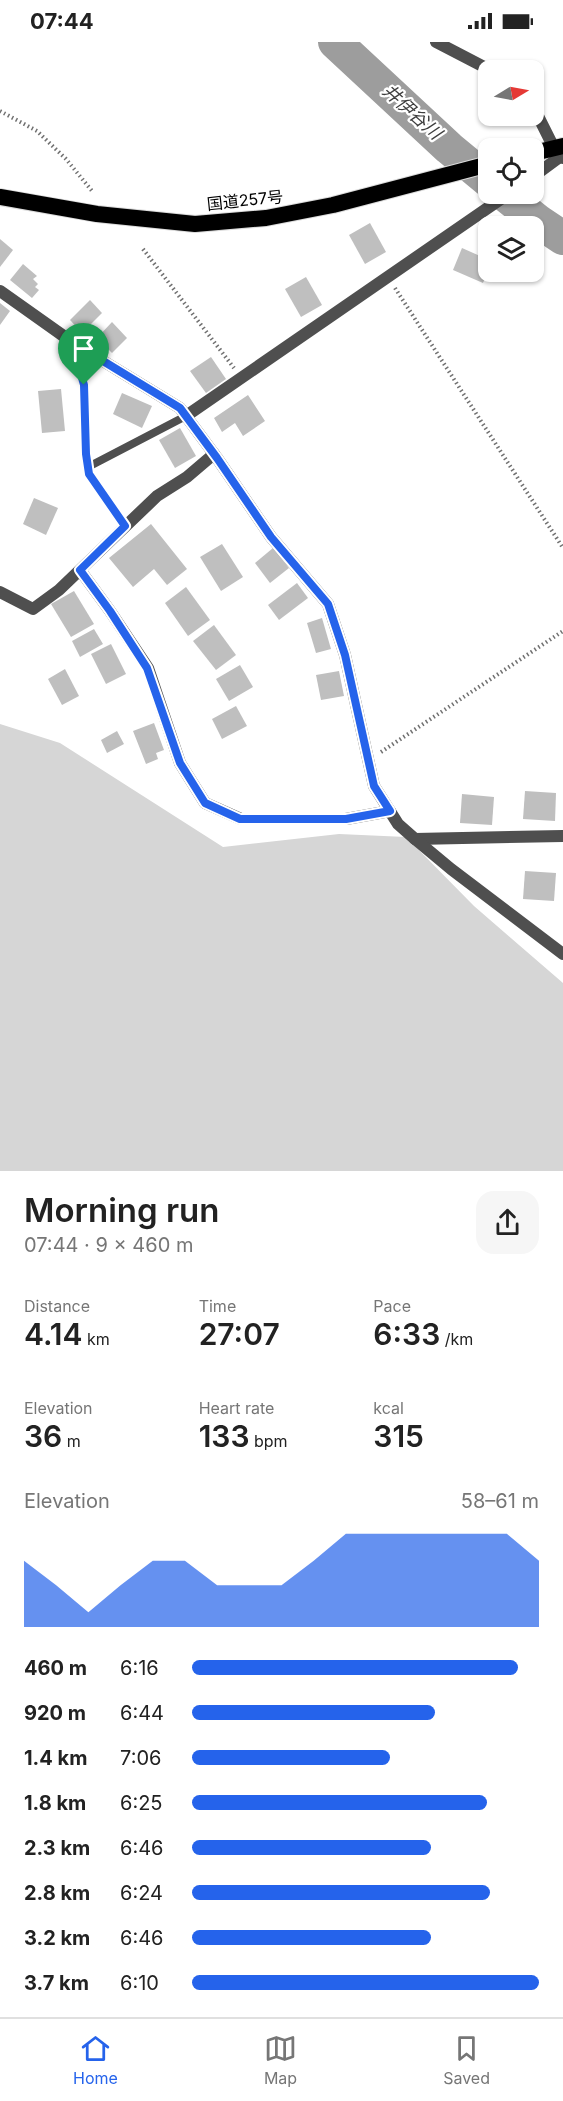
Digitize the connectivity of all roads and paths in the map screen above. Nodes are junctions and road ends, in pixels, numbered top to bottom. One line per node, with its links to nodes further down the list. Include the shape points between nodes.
1 (436, 42): 2 (street)
2 (478, 64)
3 (0, 111): 9 (path, via 37,131)
4 (544, 125): 5 (street)
5 (560, 152): 6 (highway); 8 (street)
6 (544, 153)
7 (478, 167): 10 (highway, 国道257号, via 333,205 266,218 195,224 97,214)
8 (544, 169)
9 (92, 190)
10 (0, 197)
11 (493, 204): 13 (street)
12 (143, 249): 16 (path)
13 (388, 278): 16 (street); 21 (path)
14 (0, 291): 15 (street)
15 (72, 342): 17 (street, via 180,408); 19 (lane, via 84,385)
16 (241, 379): 17 (street)
17 (186, 416): 18 (street); 19 (lane)
18 (214, 454): 20 (street, via 157,496); 25 (street, via 271,537 328,604 345,655)
19 (88, 467): 20 (lane)
20 (125, 526): 22 (street)
21 (563, 548)
22 (80, 570): 23 (street, via 33,609); 26 (street, via 147,668 180,763 205,803 240,819 346,819)
23 (0, 592)
24 (563, 631): 25 (path)
25 (368, 761): 26 (street, via 374,786)
26 (390, 811): 28 (street)
27 (563, 836): 28 (street)
28 (415, 839): 29 (street)
29 (563, 954)

